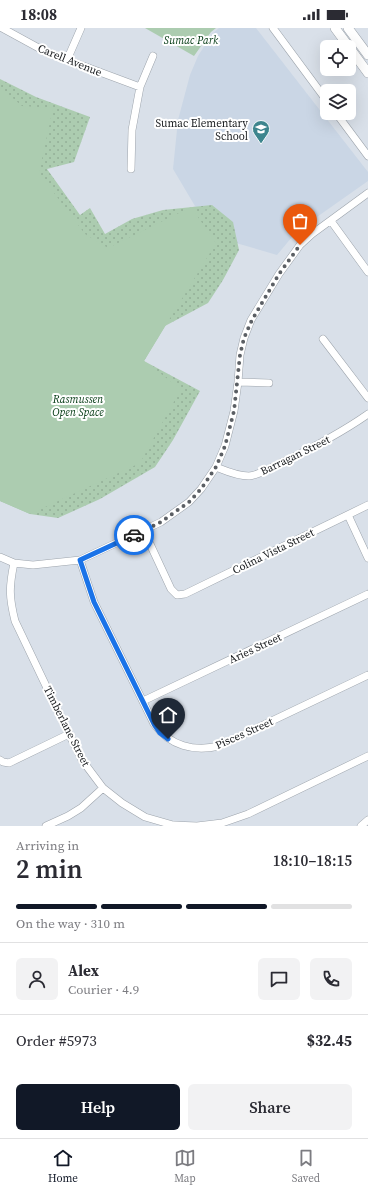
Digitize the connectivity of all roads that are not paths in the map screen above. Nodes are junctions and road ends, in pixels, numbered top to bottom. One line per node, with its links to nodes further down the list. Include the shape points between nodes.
1 (2, 28): 10 (street, Carell Avenue, via 46,52)
2 (80, 28): 10 (street)
3 (273, 28): 13 (street)
4 (335, 28): 6 (main road)
5 (348, 28): 8 (main road)
6 (344, 40)
7 (153, 56): 12 (street)
8 (368, 56)
9 (356, 57): 11 (main road)
10 (67, 60): 12 (street, Carell Avenue)
11 (368, 73)
12 (140, 87): 16 (street, via 132,130)
13 (320, 92)
14 (341, 120): 15 (street)
15 (368, 156)
16 (131, 169)
17 (368, 193): 18 (street)
18 (330, 221): 19 (street); 21 (street, via 294,252 252,320 240,355)
19 (368, 272)
20 (323, 339): 23 (street)
21 (238, 382): 22 (street); 25 (street, via 225,446)
22 (270, 383)
23 (368, 398)
24 (368, 414): 25 (street, Barragan Street, via 317,445 262,472 249,476 232,474)
25 (216, 467): 28 (street, via 189,502)
26 (368, 505): 27 (street, Colina Vista Street)
27 (348, 515): 28 (street, Colina Vista Street, via 185,594 177,595 171,589); 30 (street)
28 (144, 531): 31 (street)
29 (0, 557): 32 (street)
30 (368, 558)
31 (80, 560): 32 (street, via 33,565); 35 (street, Pisces Street, via 94,602)
32 (14, 563): 36 (street, Timberlane Street, via 10,586 15,621)
33 (368, 594): 35 (street, Aries Street)
34 (368, 675): 35 (street, Pisces Street, via 219,746 207,749 178,744 168,739 154,724)
35 (143, 701)
36 (68, 734): 38 (street, via 9,763); 39 (street, Timberlane Street, via 82,760)
37 (368, 756): 43 (street, Timberlane Street, via 248,814 222,823)
38 (0, 760)
39 (103, 788): 41 (street, via 81,808); 42 (street, Timberlane Street, via 145,817)
40 (368, 820): 44 (street)
41 (46, 826)
42 (173, 826): 43 (street, Timberlane Street)
43 (197, 826)
44 (362, 826)

